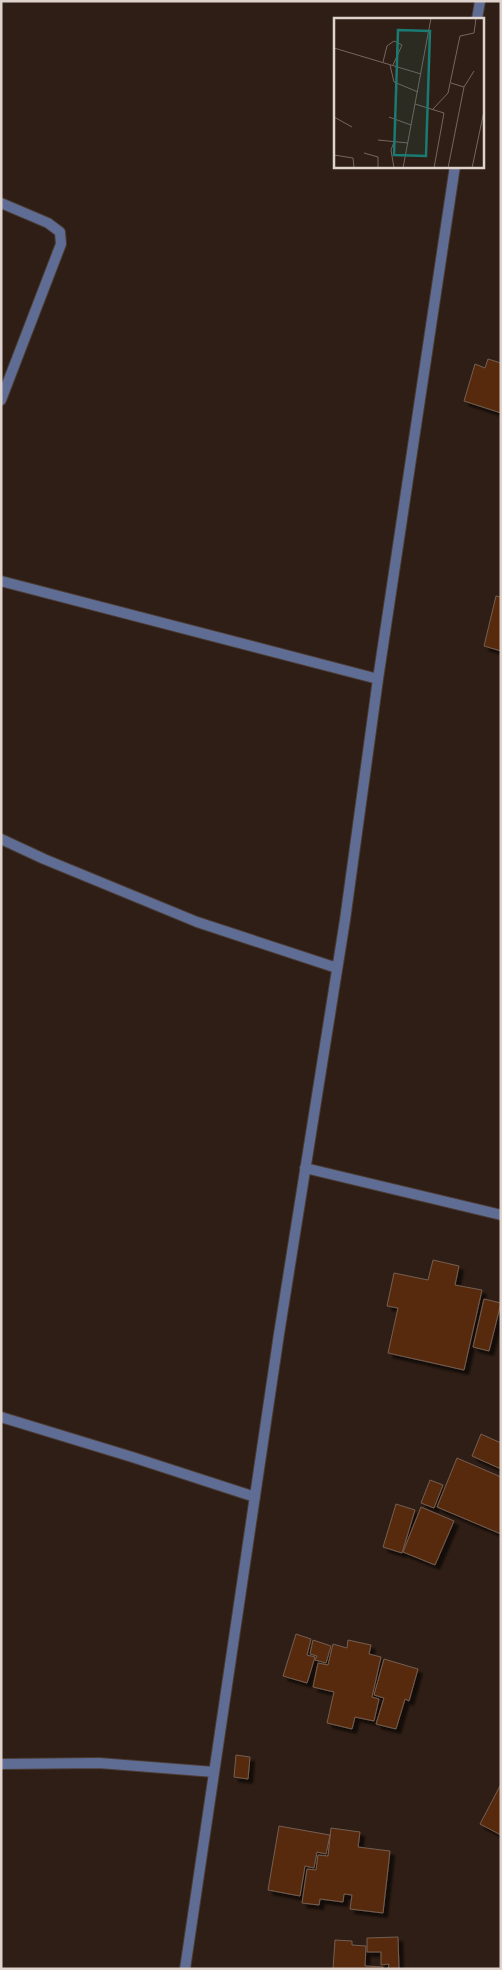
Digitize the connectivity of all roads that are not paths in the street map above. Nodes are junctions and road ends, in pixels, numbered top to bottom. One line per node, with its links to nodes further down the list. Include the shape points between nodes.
1 (480, 1): 2 (street)
2 (478, 18)
3 (455, 168): 7 (street)
4 (1, 203): 5 (street, via 48,223 60,232 61,244)
5 (1, 400)
6 (1, 581): 7 (street)
7 (378, 679): 9 (street)
8 (1, 839): 9 (street, via 44,860 198,922)
9 (337, 968): 10 (street)
10 (306, 1168): 11 (street); 13 (street)
11 (501, 1215)
12 (1, 1417): 13 (street)
13 (255, 1497): 15 (street)
14 (1, 1764): 15 (street, via 99,1764)
15 (214, 1772): 16 (street)
16 (185, 1969)

